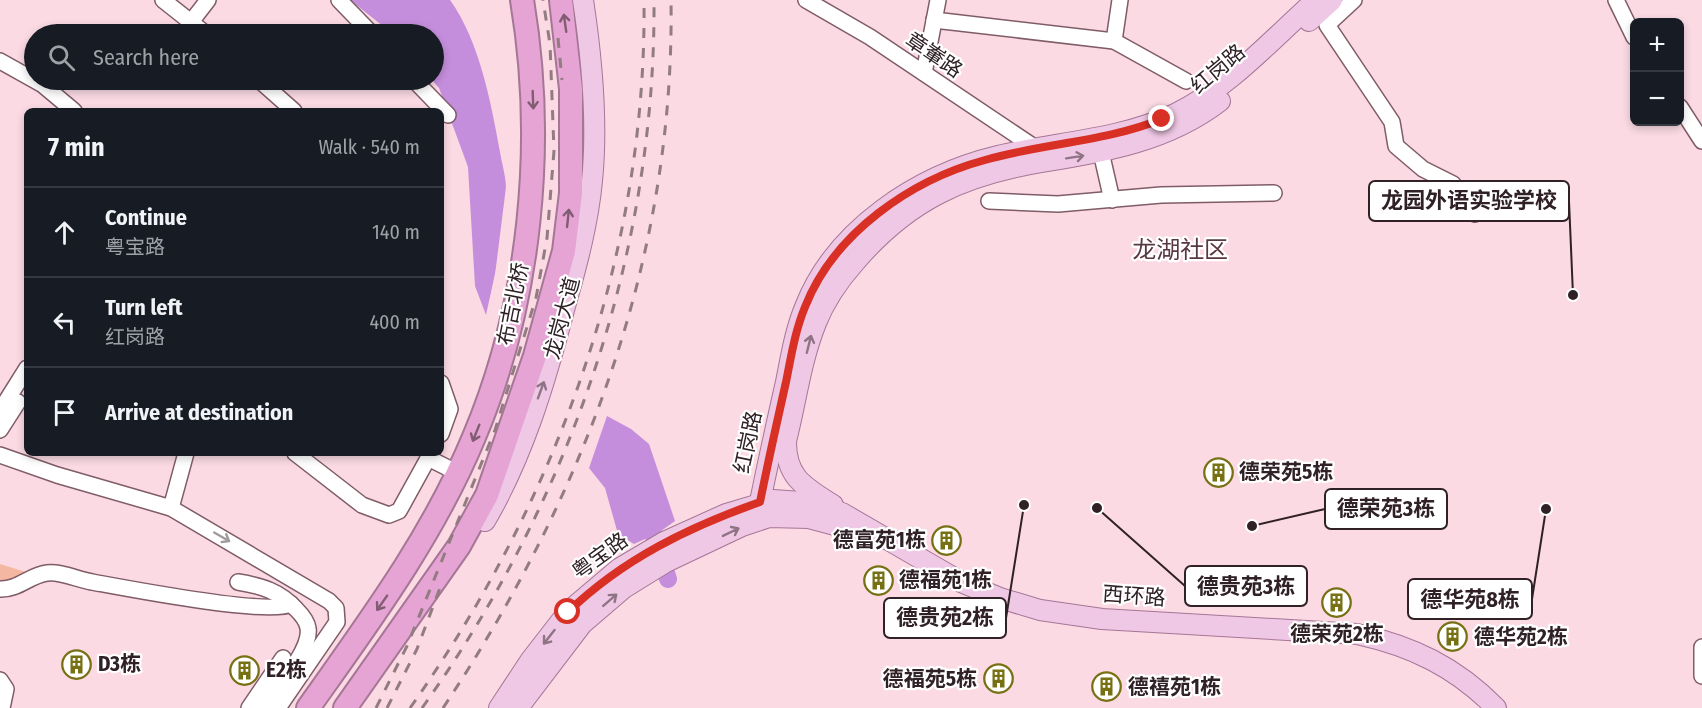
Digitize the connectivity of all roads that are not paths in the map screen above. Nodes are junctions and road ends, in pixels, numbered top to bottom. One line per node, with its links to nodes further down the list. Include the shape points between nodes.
1 (163, 0): 15 (street)
2 (208, 0): 15 (street)
3 (339, 0): 17 (street)
4 (522, 0): 55 (highway, 布吉北桥, one-way to 55, via 534,100 534,166 527,230 496,378)
5 (561, 0): 40 (highway, 龙岗大道, one-way to 5, via 572,137 569,59)
6 (583, 0): 41 (main road, 龙岗大道, via 591,74 593,171)
7 (806, 0): 21 (street, 章輋路)
8 (938, 0): 14 (street)
9 (1120, 0): 19 (street)
10 (1316, 0): 34 (main road, 红岗路, via 1218,88 1186,108 1129,131)
11 (1332, 0): 35 (main road, 红岗路, via 1227,96 1198,117 1152,138)
12 (1354, 0): 39 (street, via 1327,25 1392,122 1396,146 1423,169 1453,184)
13 (1616, 0): 18 (street)
14 (934, 20): 19 (street); 21 (street)
15 (191, 22): 16 (street)
16 (194, 24)
17 (362, 24)
18 (1630, 27)
19 (1114, 41): 23 (street)
20 (0, 61): 22 (street)
21 (924, 73): 34 (street, 章輋路)
22 (24, 74)
23 (1186, 81)
24 (49, 90): 27 (street)
25 (270, 90): 28 (street)
26 (424, 90): 29 (street)
27 (70, 108)
28 (291, 108)
29 (441, 108)
30 (444, 111): 32 (street)
31 (1684, 113): 33 (street)
32 (448, 115)
33 (1702, 141)
34 (1036, 149): 56 (main road, 红岗路, via 984,160 927,182 876,216 832,261 812,291 799,325)
35 (1101, 152): 37 (street); 50 (main road, 红岗路, one-way to 35, via 809,343 821,311 843,277 882,234 922,202 971,178 1010,167)
36 (1274, 193): 37 (street)
37 (1112, 200): 38 (street, via 1058,204)
38 (989, 201)
39 (1475, 214)
40 (564, 251): 41 (highway); 42 (highway, 龙岗大道)
41 (568, 296): 62 (main road, 龙岗大道, one-way to 41, via 471,544 501,494 546,378)
42 (546, 316): 47 (highway, 布吉北桥)
43 (24, 373): 46 (street)
44 (444, 392): 48 (street, via 450,409)
45 (24, 393): 49 (street)
46 (0, 411)
47 (514, 418): 62 (highway, 龙岗大道, via 487,495 459,546)
48 (444, 426)
49 (0, 430)
50 (786, 442): 56 (main road, 红岗路); 58 (main road, via 787,461 795,476)
51 (0, 455): 57 (street)
52 (185, 456): 57 (street)
53 (300, 456): 54 (street, via 362,505 389,515 399,511)
54 (429, 456): 55 (street)
55 (458, 473): 72 (highway, one-way to 72, via 389,594)
56 (767, 506): 58 (main road, 西环路, via 815,505); 59 (main road, via 742,526 690,541); 76 (main road, 西环路, via 837,525 956,593 1026,620 1079,629 1355,646 1417,664)
57 (171, 508): 71 (street, one-way to 71, via 272,565 336,608 337,622 332,633)
58 (855, 519): 77 (main road, 西环路, via 961,582 1019,605 1081,617 1357,634 1390,641 1451,669)
59 (645, 564): 74 (main road, 粤宝路, one-way to 74, via 620,568 568,612); 75 (main road, 粤宝路, one-way to 59, via 582,624)
60 (238, 582): 63 (street, via 268,587)
61 (0, 589): 63 (street, via 8,590 48,573 164,595 266,608)
62 (419, 603): 73 (highway, 龙岗大道)
63 (291, 604): 70 (street, via 303,617 308,639)
64 (1702, 647): 66 (street)
65 (283, 658): 69 (street)
66 (1702, 676)
67 (0, 680): 68 (street, via 6,689)
68 (2, 708)
69 (249, 708)
70 (263, 708)
71 (278, 708)
72 (308, 708)
73 (345, 708)
74 (499, 708)
75 (518, 708)
76 (1479, 708)
77 (1496, 708)

